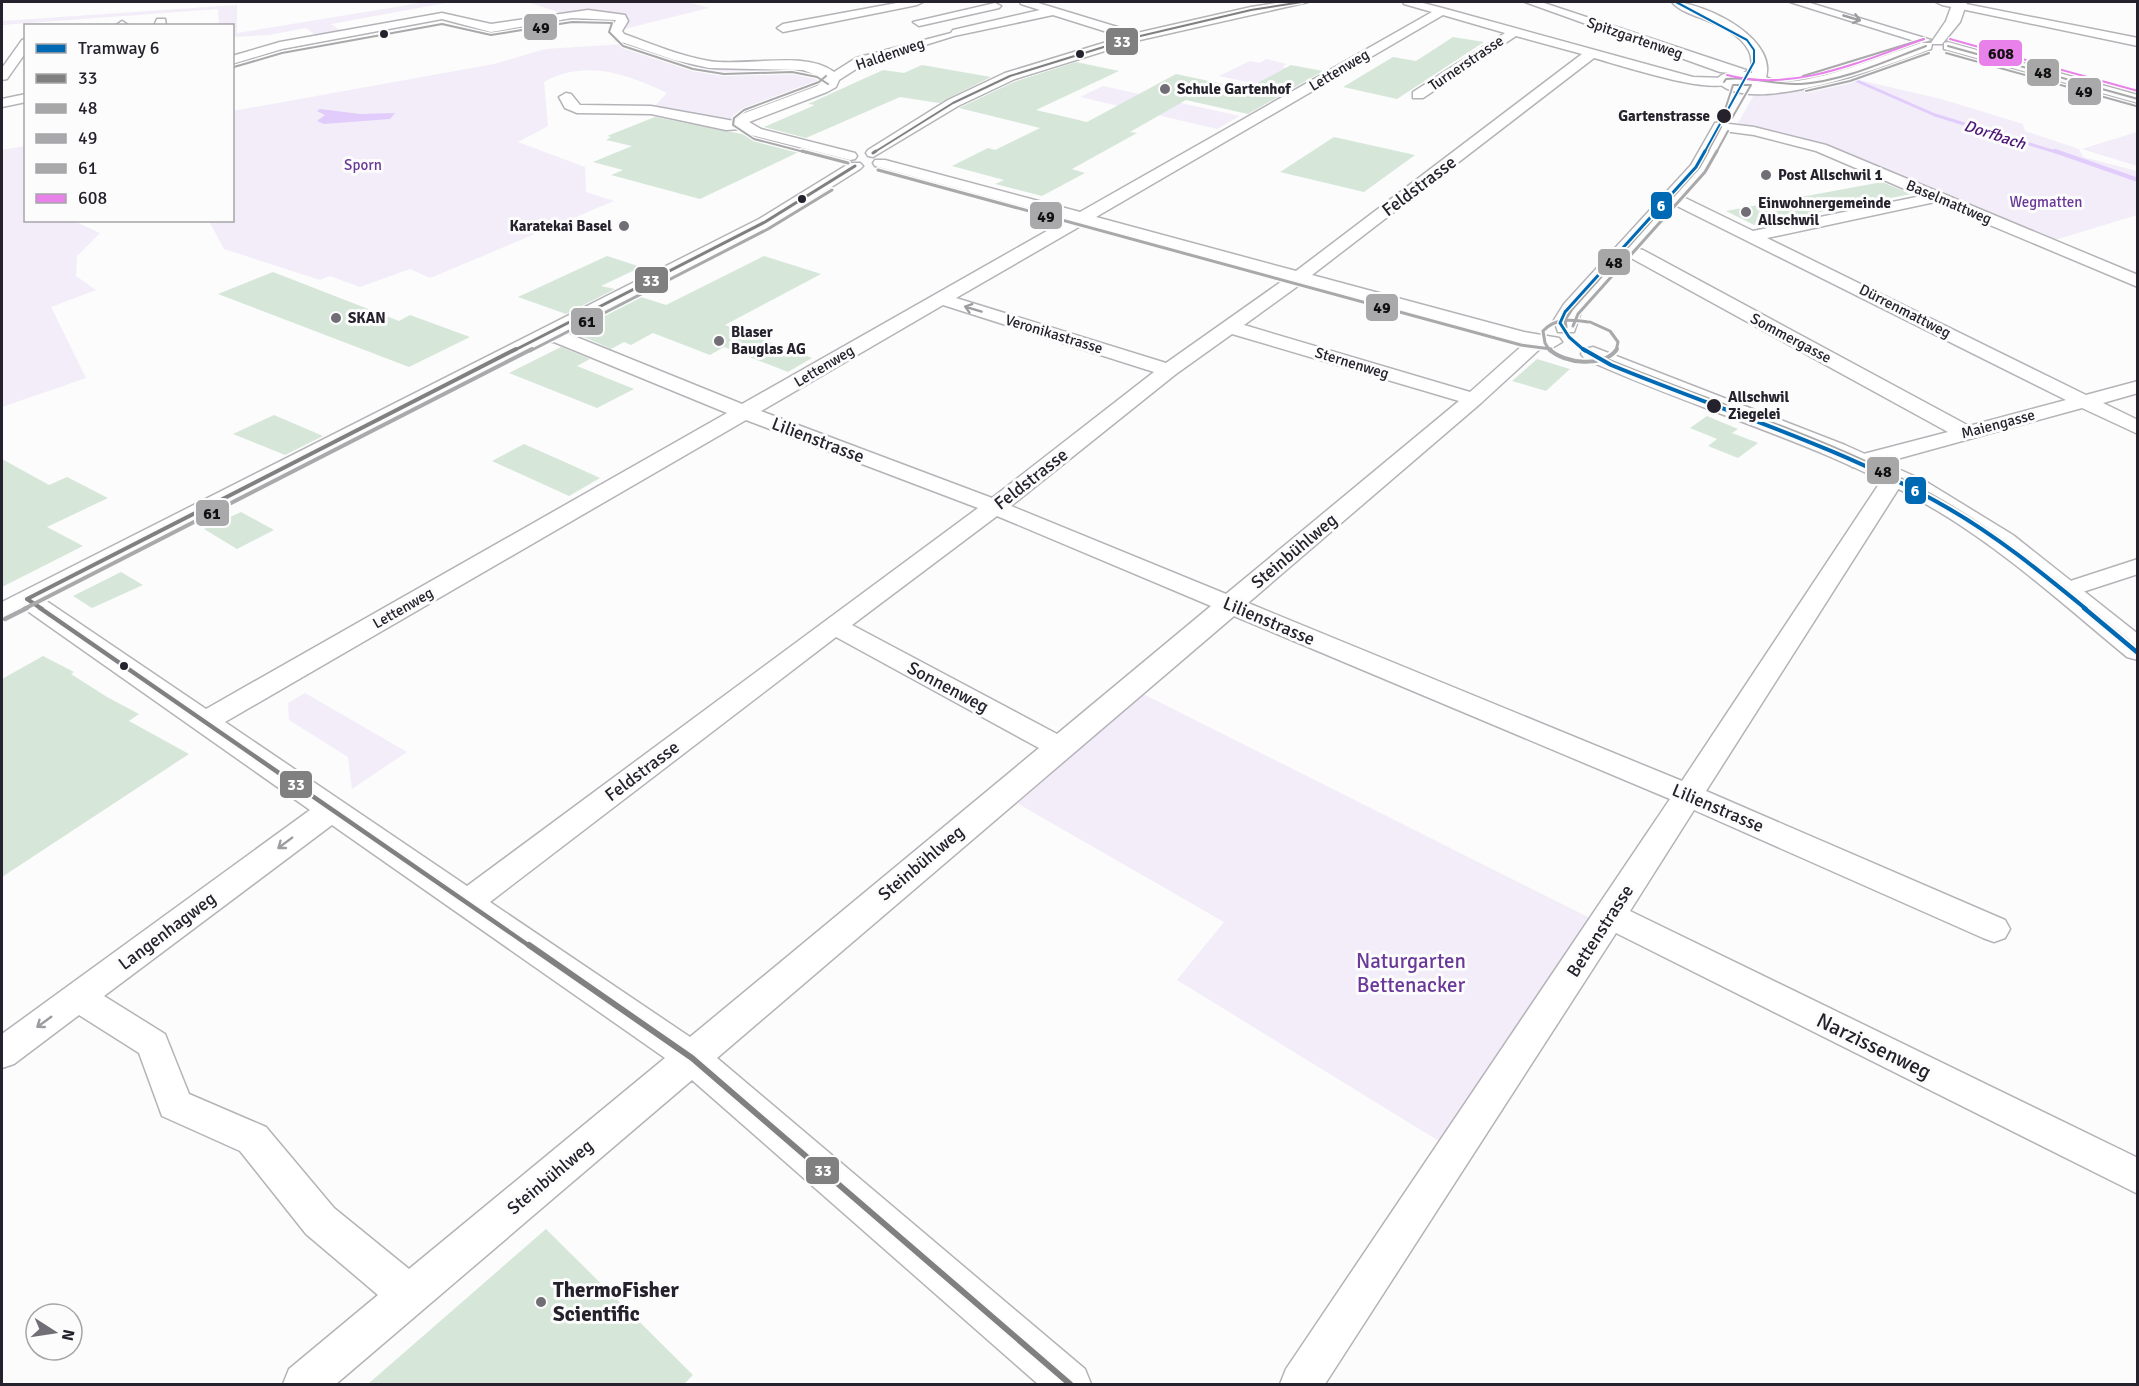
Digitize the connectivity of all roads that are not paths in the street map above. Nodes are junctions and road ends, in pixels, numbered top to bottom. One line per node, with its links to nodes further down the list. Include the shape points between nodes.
1 (917, 2): 16 (street)
2 (1024, 2): 14 (street)
3 (1228, 2): 13 (street)
4 (1302, 2): 13 (street)
5 (1408, 2): 15 (street)
6 (1531, 2): 31 (street, Spitzgartenweg, via 1725,69)
7 (1677, 2): 27 (street, via 1737,31 1754,46)
8 (1796, 2): 22 (street, one-way to 22)
9 (1942, 2): 10 (street)
10 (1960, 3): 21 (street); 22 (main road, via 1953,22)
11 (1006, 4): 17 (street)
12 (794, 10): 16 (street)
13 (1251, 10): 20 (street)
14 (1054, 11): 20 (street); 30 (street, Haldenweg, via 952,34 860,61)
15 (1442, 11): 19 (street); 44 (street, Lettenweg)
16 (818, 21): 18 (street)
17 (919, 22)
18 (783, 28)
19 (1514, 32): 24 (street); 33 (street, Turnerstrasse)
20 (1136, 37): 40 (street, via 1010,76 953,103)
21 (2138, 42)
22 (1934, 43): 32 (main road, via 1881,63 1802,84); 36 (street)
23 (23, 49): 25 (street); 29 (street)
24 (1592, 53): 31 (street, via 1692,81); 47 (street, Feldstrasse)
25 (2, 54)
26 (234, 59): 30 (street, via 280,46 442,16 489,28 564,14 599,12 621,17 616,31 620,37 684,59 730,67 800,66 823,71)
27 (1756, 59): 31 (street); 32 (street)
28 (18, 75): 29 (street)
29 (2, 76)
30 (833, 78): 38 (street, Haldenweg, via 822,89 747,117)
31 (1731, 78): 32 (main road); 39 (main road, via 1713,119)
32 (1761, 85): 39 (main road, via 1737,125)
33 (1419, 95)
34 (566, 97): 38 (street, via 570,105 584,110 651,110 726,126)
35 (24, 98): 37 (street)
36 (2138, 99)
37 (2, 103)
38 (741, 125): 41 (street)
39 (1721, 128): 42 (main road, via 1699,167); 43 (street, Baselmattweg, via 1754,131 1821,148)
40 (877, 158): 41 (street); 44 (street)
41 (853, 161): 52 (street, via 765,222)
42 (1671, 197): 45 (street, Dürrenmattweg); 46 (main road)
43 (1937, 197): 45 (street); 48 (street, Baselmattweg)
44 (1083, 218): 47 (street); 49 (street, Lettenweg)
45 (1753, 236): 57 (street, Dürrenmattweg)
46 (1617, 260): 51 (main road, via 1584,321); 60 (street, Sommergasse, via 1627,251 1637,254)
47 (1299, 277): 50 (street, Feldstrasse); 51 (street, via 1502,331)
48 (2138, 282)
49 (939, 298): 54 (street, Veronikastrasse, one-way to 49); 58 (street, Lettenweg)
50 (1230, 327): 54 (street, Feldstrasse); 56 (street, Sternenweg)
51 (1559, 334): 53 (main road, via 1565,350); 53 (main road, via 1606,337 1611,344); 56 (street, Steinbühlweg)
52 (537, 337): 58 (street, Lilienstrasse, via 556,336); 67 (street)
53 (1600, 352): 61 (main road, via 1670,388)
54 (1169, 370): 63 (street, Feldstrasse)
55 (2138, 387): 57 (street, Maiengasse)
56 (1474, 399): 66 (street, Steinbühlweg)
57 (2084, 401): 59 (street, Dürrenmattweg); 60 (street, Maiengasse)
58 (746, 413): 63 (street, Lilienstrasse); 70 (street, Lettenweg)
59 (2138, 428)
60 (1966, 433): 61 (street, Maiengasse)
61 (1860, 462): 62 (main road)
62 (1895, 477): 65 (main road, via 1980,526); 72 (street, Bettenstrasse)
63 (995, 507): 66 (street, Lilienstrasse); 68 (street, Feldstrasse)
64 (2138, 566): 65 (street)
65 (2064, 591): 69 (main road)
66 (1230, 605): 71 (street, Steinbühlweg); 72 (street, Lilienstrasse)
67 (14, 606): 70 (street)
68 (835, 626): 71 (street, Sonnenweg); 74 (street, Feldstrasse)
69 (2138, 650)
70 (206, 721): 73 (street)
71 (1061, 748): 79 (street, Steinbühlweg)
72 (1689, 795): 75 (street, Bettenstrasse); 76 (street, Lilienstrasse)
73 (332, 809): 74 (street); 77 (street, Langenhagweg, one-way to 77)
74 (468, 902): 79 (street)
75 (1610, 916): 80 (street, Narzissenweg); 84 (street, Bettenstrasse)
76 (1994, 929)
77 (78, 997): 78 (street, Langenhagweg, one-way to 78); 81 (street, via 153,1044 175,1105 253,1139 320,1221)
78 (2, 1053)
79 (692, 1058): 81 (street, Steinbühlweg); 83 (street)
80 (2138, 1177)
81 (409, 1295): 82 (street, Steinbühlweg)
82 (304, 1384)
83 (1070, 1384)
84 (1301, 1384)

